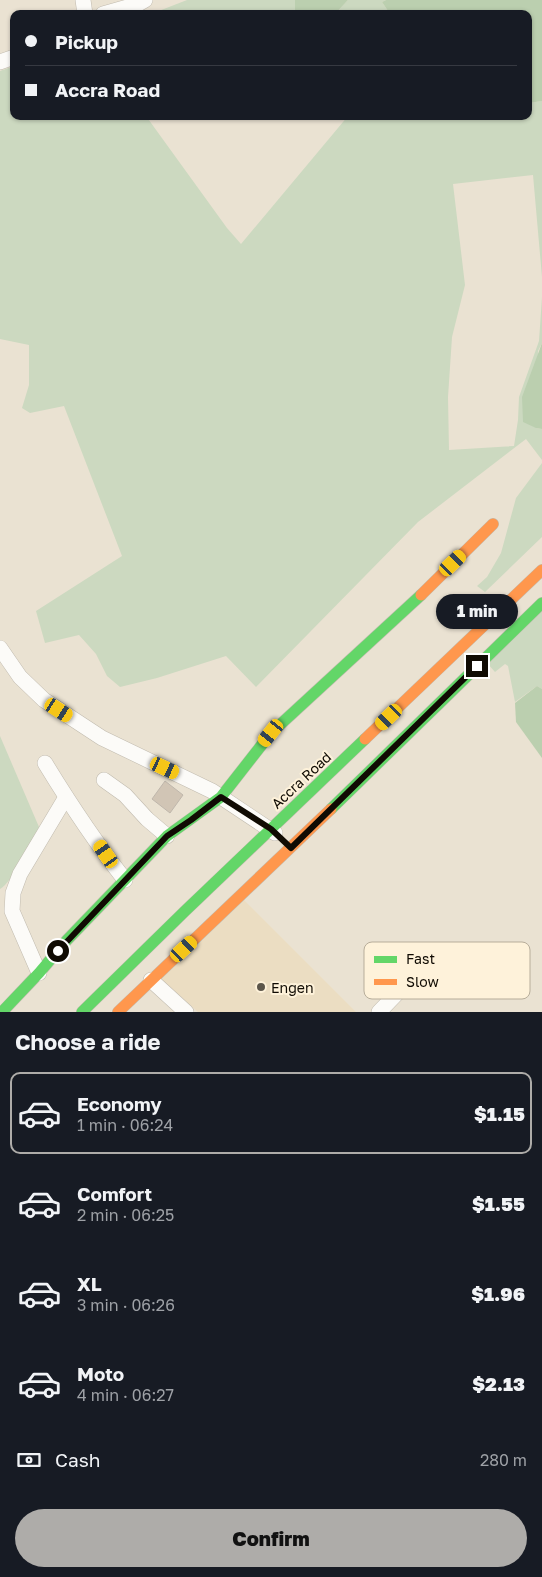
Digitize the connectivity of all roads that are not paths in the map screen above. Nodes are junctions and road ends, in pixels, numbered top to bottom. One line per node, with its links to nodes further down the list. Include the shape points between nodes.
1 (145, 0): 2 (street)
2 (117, 10)
3 (492, 524): 10 (main road, via 400,615 271,733)
4 (542, 570): 11 (main road, Accra Road)
5 (542, 603): 13 (main road)
6 (0, 648): 10 (street, via 20,677 44,700 102,738)
7 (45, 763): 9 (street)
8 (104, 780): 12 (street, via 125,795)
9 (66, 797): 14 (street); 15 (street, via 20,874 13,893 12,911)
10 (221, 797): 11 (street); 12 (main road)
11 (271, 829): 13 (street); 19 (main road, Accra Road)
12 (167, 836): 14 (main road)
13 (291, 848): 16 (main road)
14 (126, 880): 15 (main road)
15 (39, 973): 18 (main road)
16 (151, 980): 20 (main road); 21 (street)
17 (392, 999): 22 (street)
18 (2, 1012)
19 (82, 1012)
20 (118, 1012)
21 (186, 1012)
22 (379, 1012)

